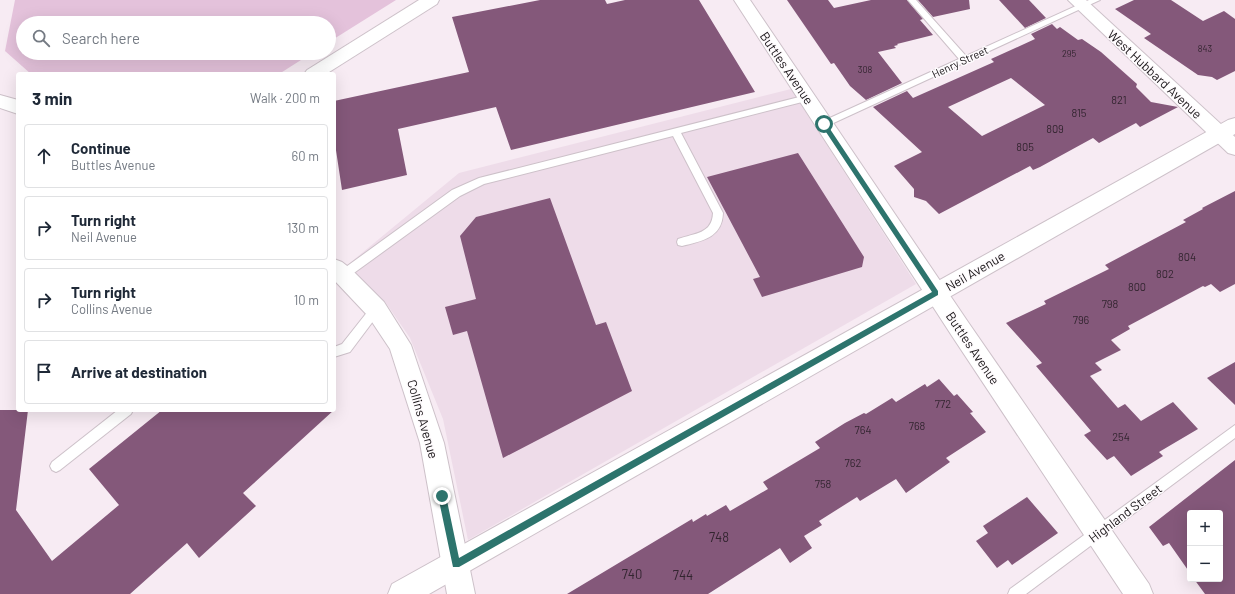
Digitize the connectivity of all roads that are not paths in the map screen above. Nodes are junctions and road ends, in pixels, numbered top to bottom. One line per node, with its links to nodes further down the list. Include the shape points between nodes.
1 (431, 0): 5 (street)
2 (742, 0): 9 (street, Buttles Avenue)
3 (912, 0): 7 (lane)
4 (1085, 2): 7 (lane, Henry Street); 13 (street, West Hubbard Avenue)
5 (336, 59)
6 (334, 60): 8 (street)
7 (965, 60): 12 (lane, Henry Street)
8 (316, 72)
9 (807, 98): 12 (street, Buttles Avenue); 14 (lane)
10 (0, 101): 11 (street)
11 (16, 106)
12 (824, 124): 18 (street, Buttles Avenue)
13 (1227, 129): 15 (street, West Hubbard Avenue); 18 (street, Neil Avenue)
14 (676, 132): 16 (lane, via 718,213 719,222 709,233); 17 (lane, via 482,181 456,193)
15 (1235, 148)
16 (682, 242)
17 (339, 272): 19 (street, Collins Avenue)
18 (936, 293): 24 (street, Buttles Avenue); 25 (street, Neil Avenue)
19 (376, 309): 20 (lane, via 346,348); 25 (street, Collins Avenue, via 400,345 432,443)
20 (336, 351)
21 (124, 412): 23 (lane)
22 (1235, 431): 24 (lane, Highland Street)
23 (56, 466)
24 (1098, 533): 28 (lane, Highland Street); 29 (street, Buttles Avenue)
25 (456, 564): 26 (street, Neil Avenue); 27 (street, Collins Avenue)
26 (402, 594)
27 (461, 594)
28 (1015, 594)
29 (1139, 594)

